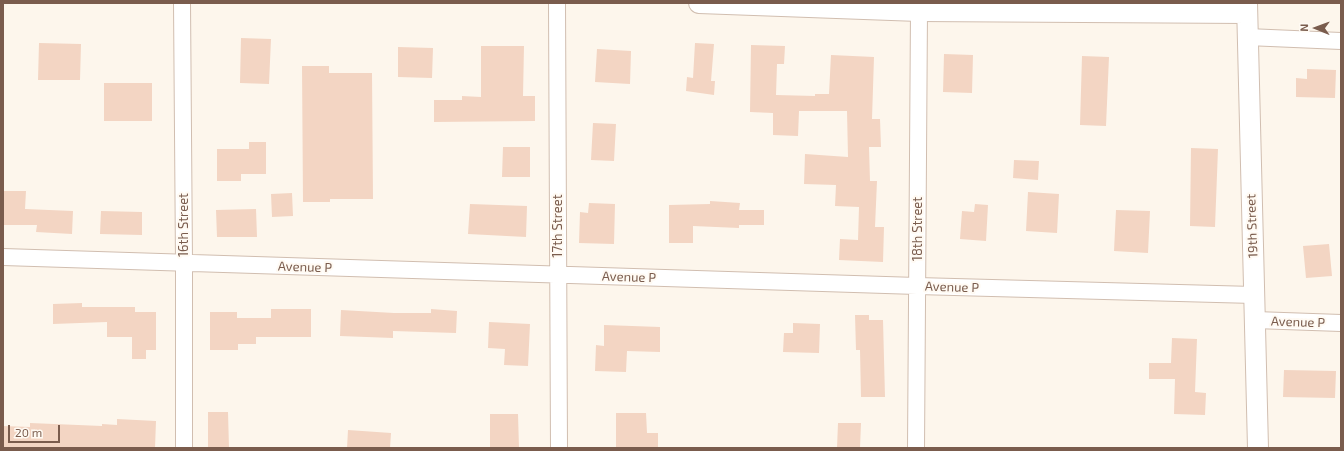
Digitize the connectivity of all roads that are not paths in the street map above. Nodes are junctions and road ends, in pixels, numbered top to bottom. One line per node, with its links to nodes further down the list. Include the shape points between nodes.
1 (182, 3): 9 (street, 16th Street)
2 (557, 3): 10 (street, 17th Street)
3 (699, 3): 5 (street)
4 (1246, 8): 5 (street); 6 (street, 19th Street)
5 (919, 11): 11 (street, 18th Street)
6 (1247, 38): 7 (street); 12 (street, 19th Street)
7 (1341, 41)
8 (3, 257): 9 (street, Avenue P)
9 (184, 263): 10 (street, Avenue P); 15 (street, 16th Street)
10 (558, 275): 11 (street, Avenue P); 16 (street, 17th Street)
11 (917, 286): 12 (street, Avenue P); 17 (street, 18th Street)
12 (1254, 295): 13 (street, 19th Street)
13 (1255, 320): 14 (street, Avenue P); 18 (street, 19th Street)
14 (1341, 323)
15 (184, 448)
16 (559, 448)
17 (916, 448)
18 (1258, 448)

